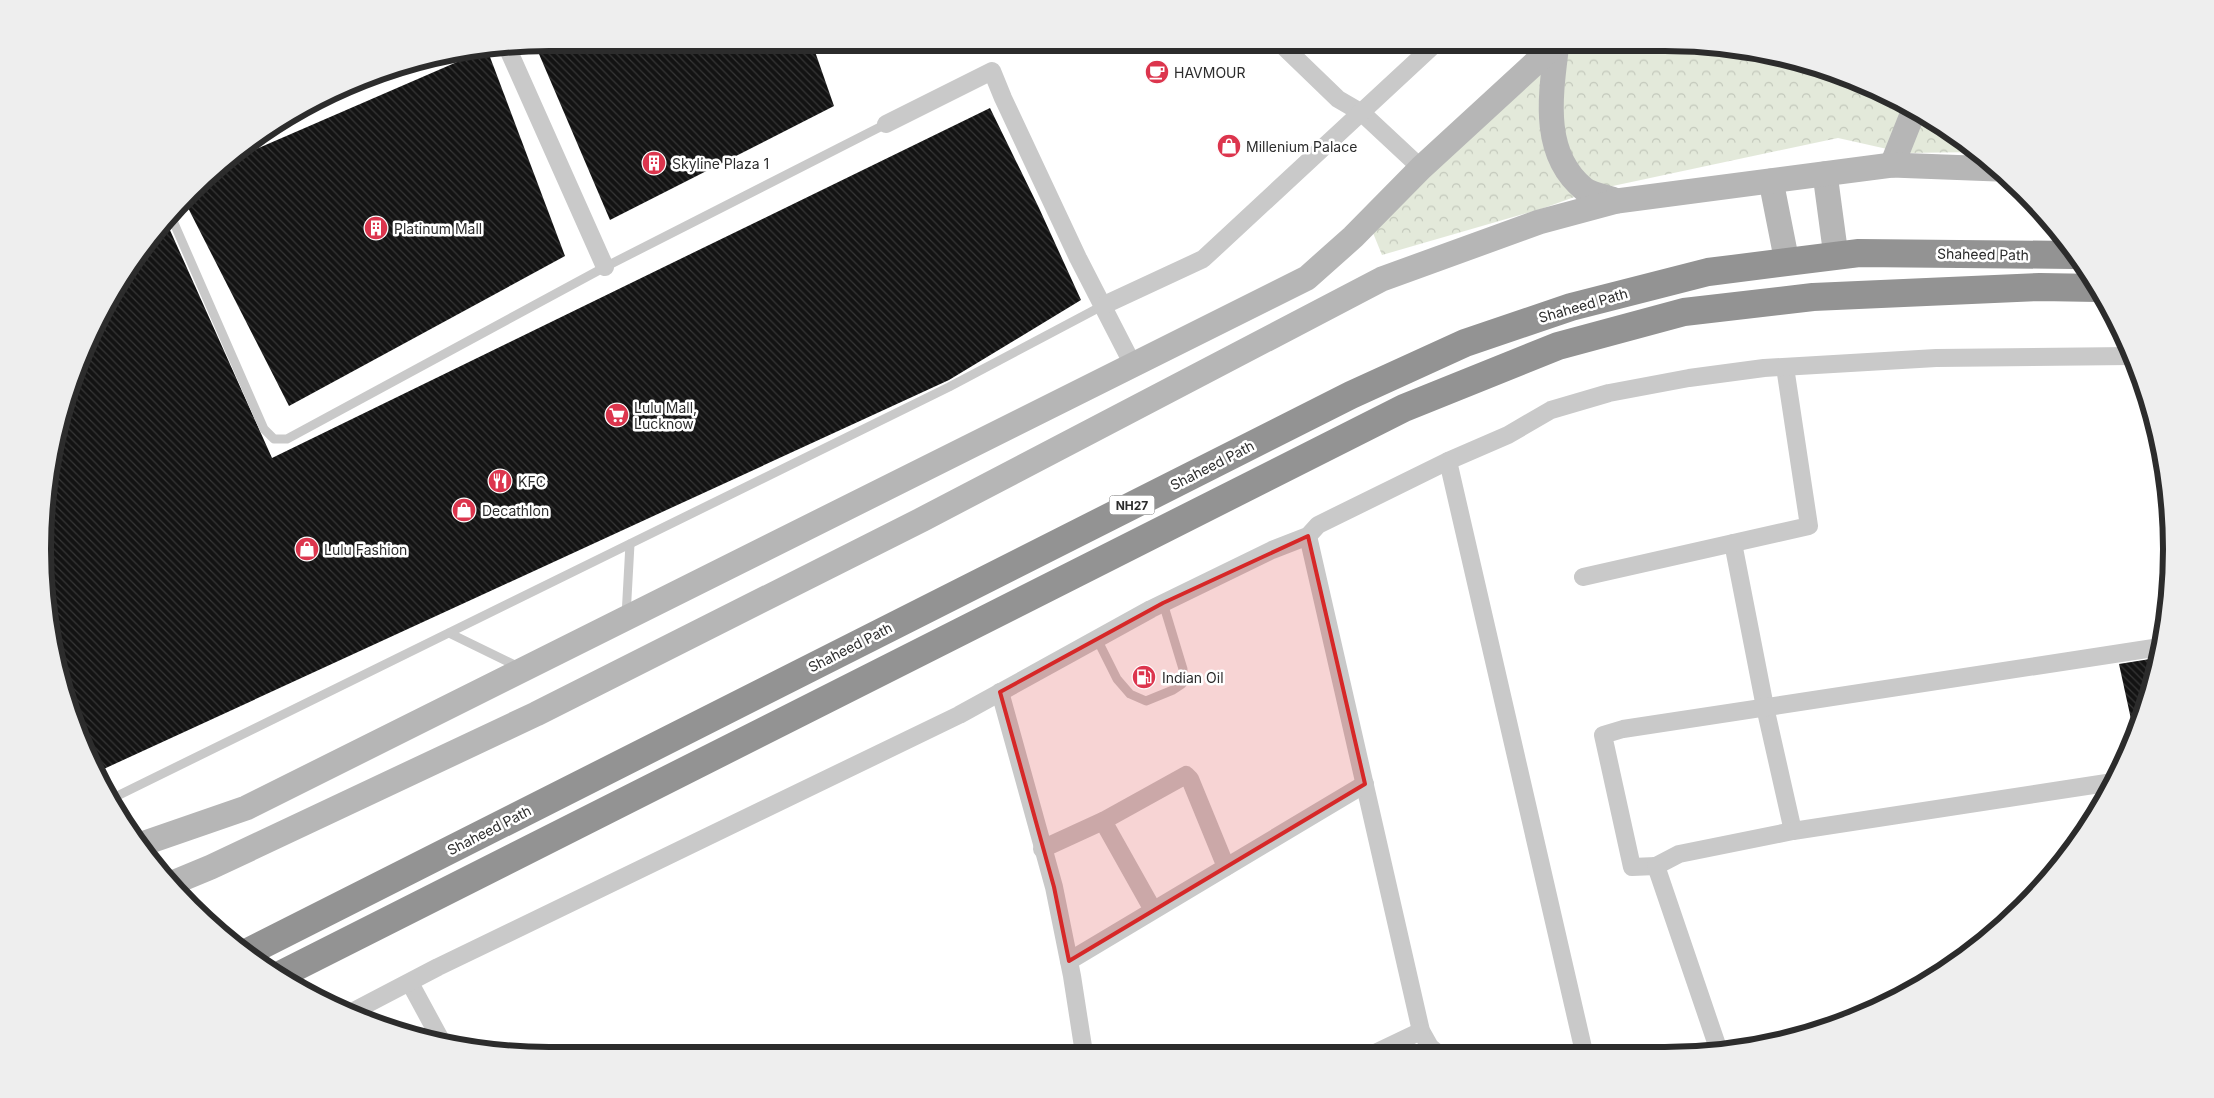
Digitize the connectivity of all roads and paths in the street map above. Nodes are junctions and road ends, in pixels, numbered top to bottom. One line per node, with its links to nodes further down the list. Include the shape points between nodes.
1 (1288, 51): 6 (street, via 1338,99)
2 (1428, 51): 6 (street)
3 (1549, 51): 10 (street)
4 (1556, 51): 14 (street, via 1550,100 1555,147 1565,168 1586,190)
5 (510, 53): 19 (street)
6 (1362, 113): 10 (street); 21 (street, via 1203,259)
7 (1911, 117): 9 (street)
8 (886, 124): 19 (lane); 21 (street, via 992,70)
9 (1892, 166): 11 (street); 12 (street)
10 (1421, 168): 23 (street, via 1307,278)
11 (1987, 170)
12 (1825, 174): 13 (street); 17 (street)
13 (1771, 181): 14 (street); 18 (street)
14 (1617, 201): 47 (street, via 1539,222 1382,279 923,519 536,714)
15 (174, 223): 19 (lane, via 264,429 274,439 287,439)
16 (2067, 255): 17 (highway, Shaheed Path / NH27, via 1859,253)
17 (1836, 256): 18 (highway, Shaheed Path / NH27)
18 (1787, 262): 49 (highway, Shaheed Path / NH27, via 1708,272 1571,307 1466,343 1333,404)
19 (606, 267)
20 (2089, 288): 51 (highway, NH27, via 1813,297 1684,312 1558,346 1404,408)
21 (1102, 306): 23 (street); 28 (lane, via 949,387)
22 (2124, 356): 24 (street, via 1936,358)
23 (1133, 365): 31 (street)
24 (1784, 367): 25 (street, via 1689,378 1609,393 1551,410 1508,435); 27 (street, via 1809,526)
25 (1448, 461): 26 (street, via 1318,526); 60 (street)
26 (1308, 536): 30 (street); 39 (street)
27 (1733, 543): 29 (street); 37 (street)
28 (630, 544): 31 (lane); 32 (lane)
29 (1583, 577)
30 (1164, 603): 33 (street); 33 (lane, via 1183,669 1182,684 1173,690 1146,701 1130,694 1117,679)
31 (626, 619): 35 (street)
32 (449, 633): 35 (lane); 40 (lane)
33 (1097, 638): 36 (street)
34 (2153, 648): 37 (street)
35 (524, 670): 43 (street, via 246,808)
36 (1000, 692): 44 (street); 52 (street)
37 (1765, 707): 42 (street); 45 (street, via 1623,729 1603,736 1632,867)
38 (2104, 783): 42 (street)
39 (1365, 784): 46 (street); 54 (street)
40 (117, 796)
41 (1103, 821): 44 (street); 46 (street, via 1186,775); 48 (street)
42 (1793, 831): 45 (street, via 1678,854)
43 (147, 842)
44 (1042, 849): 50 (street, via 1054,887)
45 (1656, 866): 56 (street)
46 (1226, 867): 48 (street)
47 (178, 881)
48 (1153, 910): 50 (street)
49 (253, 949)
50 (1069, 961): 57 (street)
51 (286, 972)
52 (410, 983): 53 (street); 55 (street)
53 (358, 1009)
54 (1421, 1031): 58 (street); 59 (street)
55 (438, 1034)
56 (1717, 1044)
57 (1083, 1047)
58 (1387, 1047)
59 (1430, 1047)
60 (1583, 1047)

